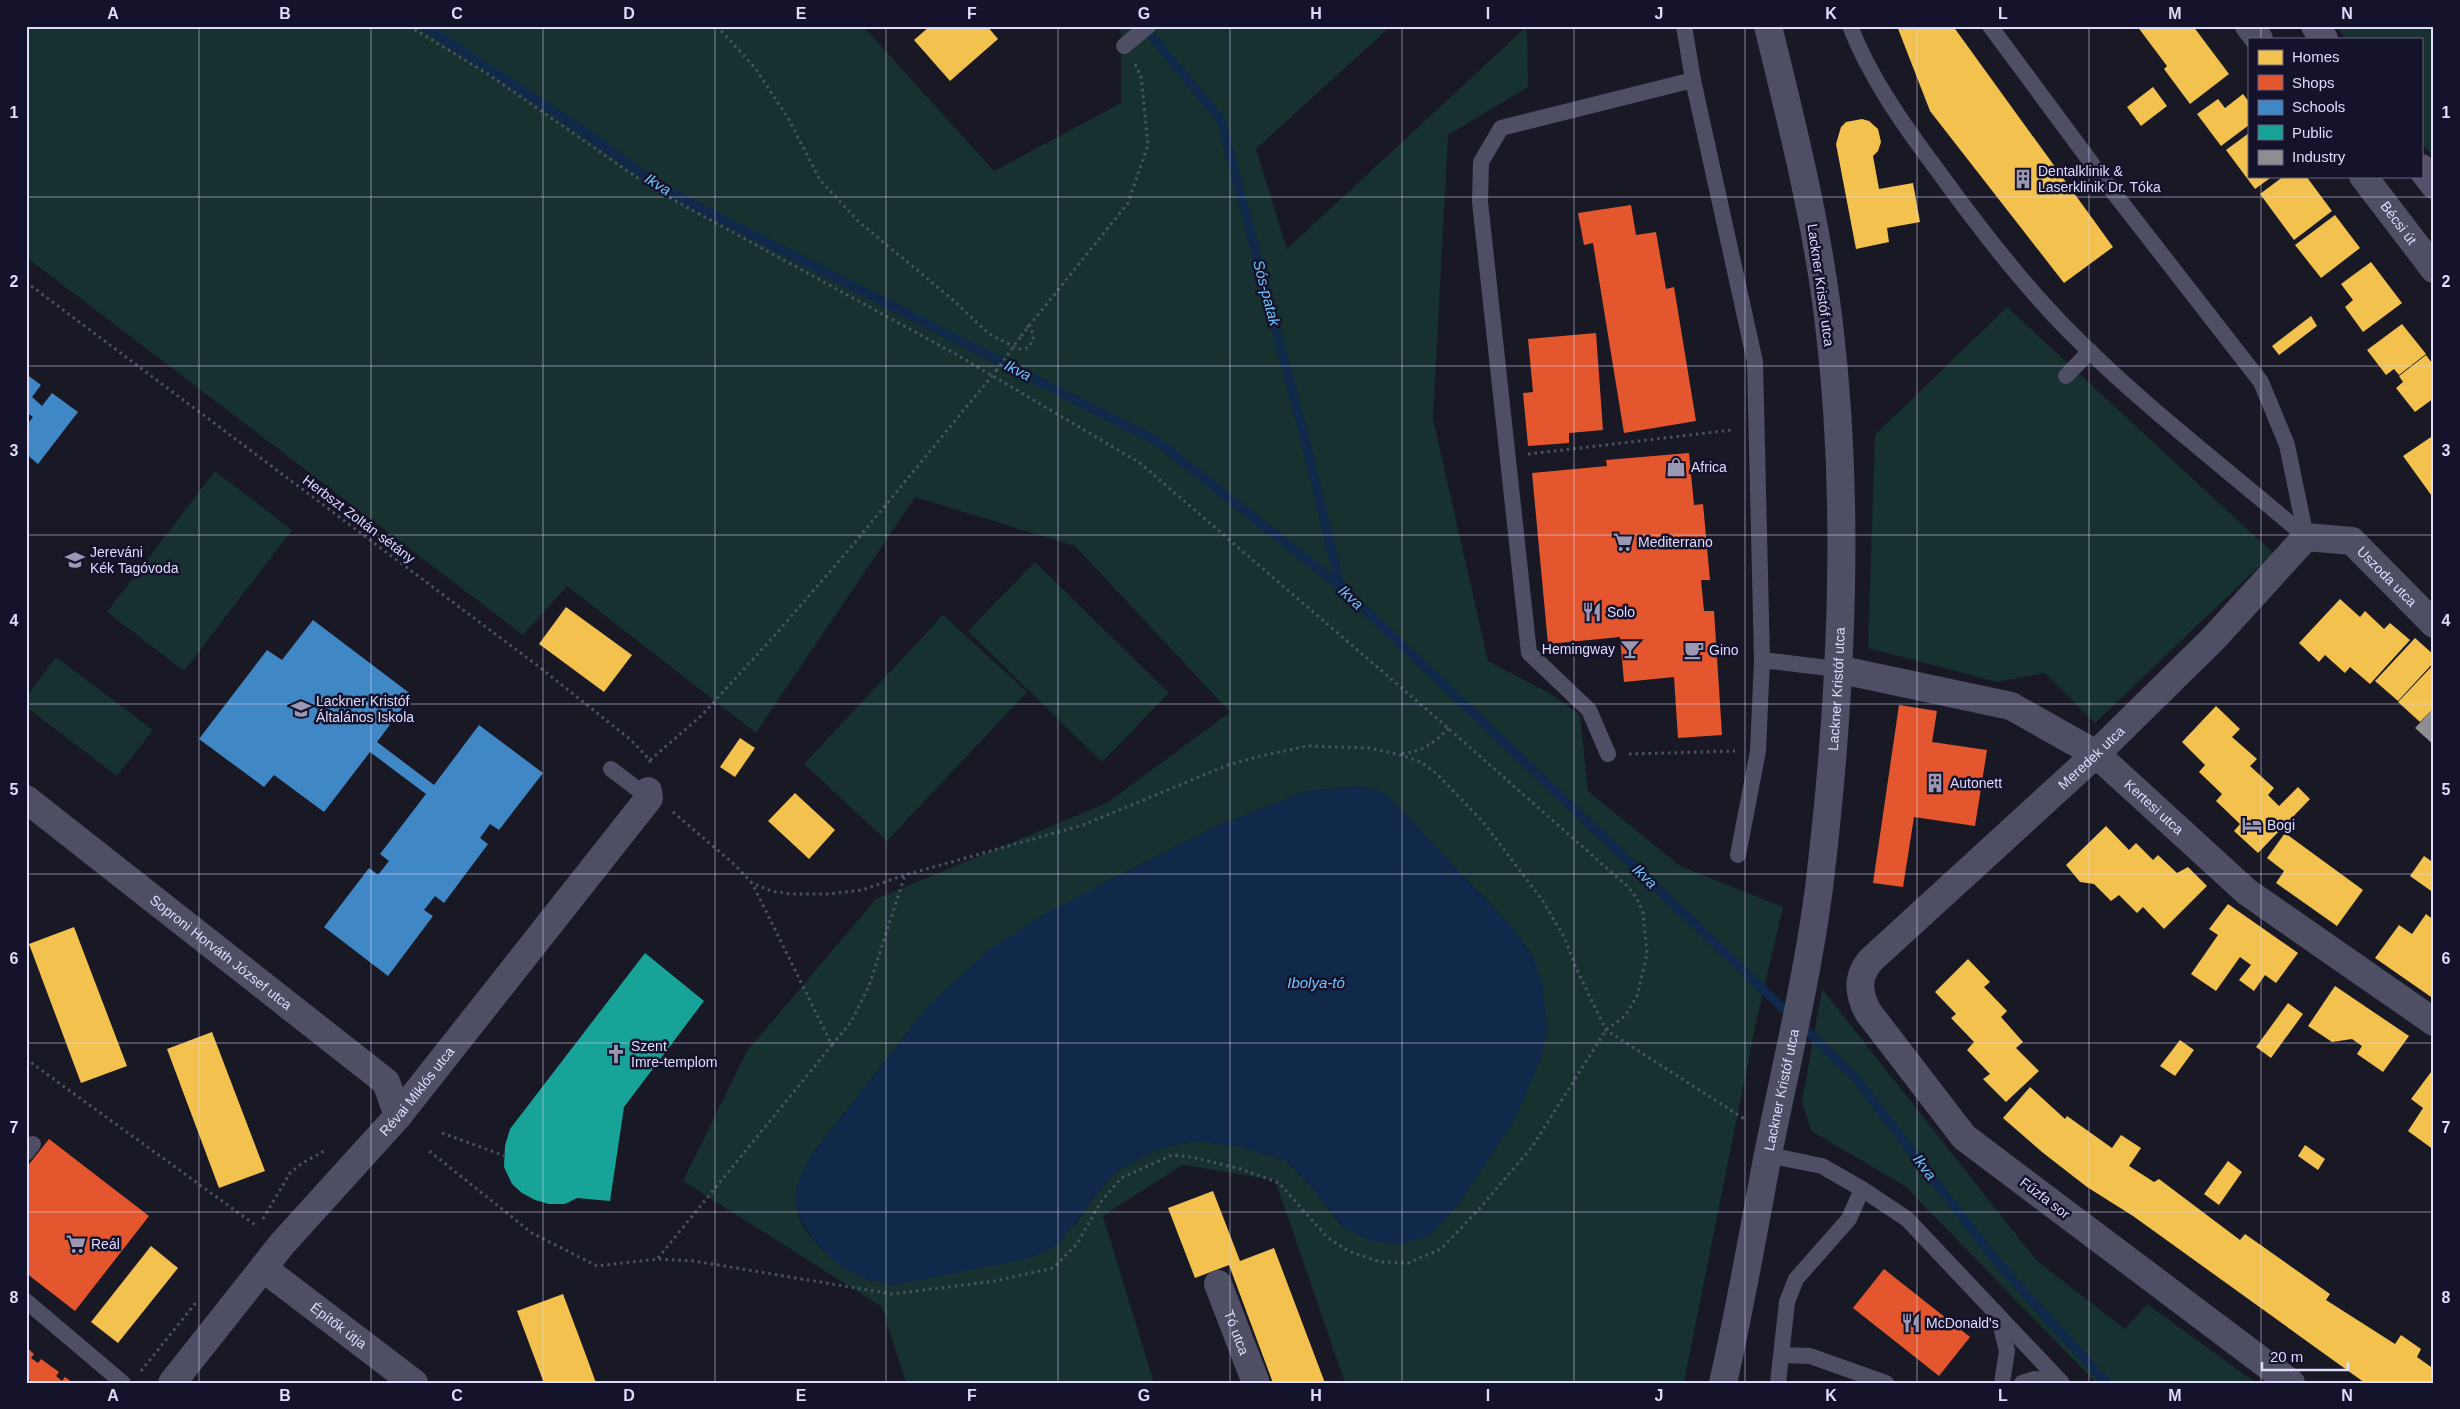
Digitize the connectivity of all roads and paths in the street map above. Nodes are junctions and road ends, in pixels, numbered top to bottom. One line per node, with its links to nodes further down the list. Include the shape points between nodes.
1 (409, 26): 22 (path, via 488,74 652,188)
2 (717, 26): 19 (path, via 755,68 788,118 820,180 858,221 988,333 1018,348 1028,348 1034,340 1034,333)
3 (1148, 26): 12 (lane)
4 (1684, 26): 13 (lane)
5 (1768, 26): 28 (street, Lackner Kristóf utca, via 1801,160 1829,323 1838,433)
6 (1850, 26): 20 (lane, via 1879,84 1909,131 1979,228 2068,331)
7 (1990, 26): 25 (lane, via 2261,382 2287,445)
8 (2249, 26): 10 (street)
9 (2314, 26): 11 (main road)
10 (2258, 38)
11 (2323, 38)
12 (1127, 43): 19 (path, via 1141,76 1148,145 1128,203)
13 (1693, 80): 23 (lane, via 1755,362); 24 (lane, via 1501,128 1481,162 1480,202)
14 (2422, 169): 16 (main road)
15 (2366, 178): 17 (street, Bécsi út)
16 (2434, 185)
17 (2434, 268)
18 (26, 282): 34 (path, Herbszt Zoltán sétány, via 538,666 631,740)
19 (1027, 325): 22 (path, bridge)
20 (2090, 351): 21 (lane); 25 (lane, via 2146,403)
21 (2066, 376)
22 (993, 377): 29 (path, via 1140,463); 34 (path, via 775,635 701,716)
23 (1756, 428): 24 (path); 27 (lane)
24 (1508, 456): 32 (lane, via 1529,653 1589,710)
25 (2306, 537): 26 (street, Uszoda utca, via 2352,541); 33 (street, Meredek utca, via 2214,638)
26 (2434, 624)
27 (1762, 660): 28 (lane); 30 (lane)
28 (1837, 670): 33 (street, Kertesi utca, via 2011,706); 48 (street, Lackner Kristóf utca, via 1833,751 1818,890 1800,1002)
29 (1449, 728): 31 (path, via 1430,746); 43 (path, via 1636,897 1646,930 1644,975 1625,1016)
30 (1758, 751): 32 (path); 38 (lane)
31 (1401, 754): 39 (path, via 1370,748 1308,746 1261,756 1228,765 1083,824); 43 (path, via 1421,762 1437,774 1470,808 1543,901 1564,936 1576,970)
32 (1608, 754)
33 (2096, 754): 41 (street, Meredek utca); 42 (street, Kertesi utca, via 2248,892)
34 (650, 760): 36 (path)
35 (612, 769): 36 (lane)
36 (649, 794): 40 (path, via 735,865); 46 (street, Révai Miklós utca)
37 (26, 799): 46 (street, Soproni Horváth József utca, via 386,1082)
38 (1738, 856)
39 (905, 875): 40 (path, via 862,890 829,894 790,894); 44 (path, via 869,986 851,1022)
40 (752, 883): 44 (path)
41 (1866, 966): 71 (street, Fűzfa sor, via 1859,987 1868,1012 1964,1137)
42 (2434, 1022)
43 (1606, 1030): 48 (path); 53 (path, via 1532,1147 1442,1249 1408,1263 1381,1262 1348,1251 1327,1236 1279,1183 1241,1169 1172,1155 1121,1178 1100,1203 1077,1244 1053,1268 995,1281 892,1294 694,1261)
44 (832, 1045): 53 (path)
45 (26, 1059): 52 (path)
46 (398, 1116): 52 (street, Révai Miklós utca)
47 (442, 1133): 50 (path)
48 (1770, 1146): 51 (lane, via 1822,1166); 58 (street, Lackner Kristóf utca)
49 (428, 1150): 53 (path, via 532,1233 598,1266)
50 (505, 1156)
51 (1862, 1189): 57 (lane, via 1907,1219); 59 (lane, via 1849,1219 1796,1279 1787,1302)
52 (282, 1244): 54 (street, Révai Miklós utca)
53 (658, 1258)
54 (263, 1268): 62 (street, Révai Miklós utca); 63 (street, Építők útja)
55 (1218, 1284): 64 (street, Tó utca)
56 (26, 1301): 61 (lane)
57 (1999, 1318): 60 (lane); 69 (lane, via 2007,1351)
58 (1731, 1349): 65 (street, Lackner Kristóf utca); 66 (street, Lackner Kristóf utca)
59 (1782, 1355): 67 (lane); 68 (lane, via 1810,1356)
60 (2061, 1382): 70 (lane, via 2035,1378)
61 (123, 1383)
62 (172, 1383)
63 (414, 1383)
64 (1256, 1383)
65 (1723, 1383)
66 (1727, 1383)
67 (1778, 1383)
68 (1886, 1383)
69 (2002, 1383)
70 (2022, 1383)
71 (2291, 1383)

